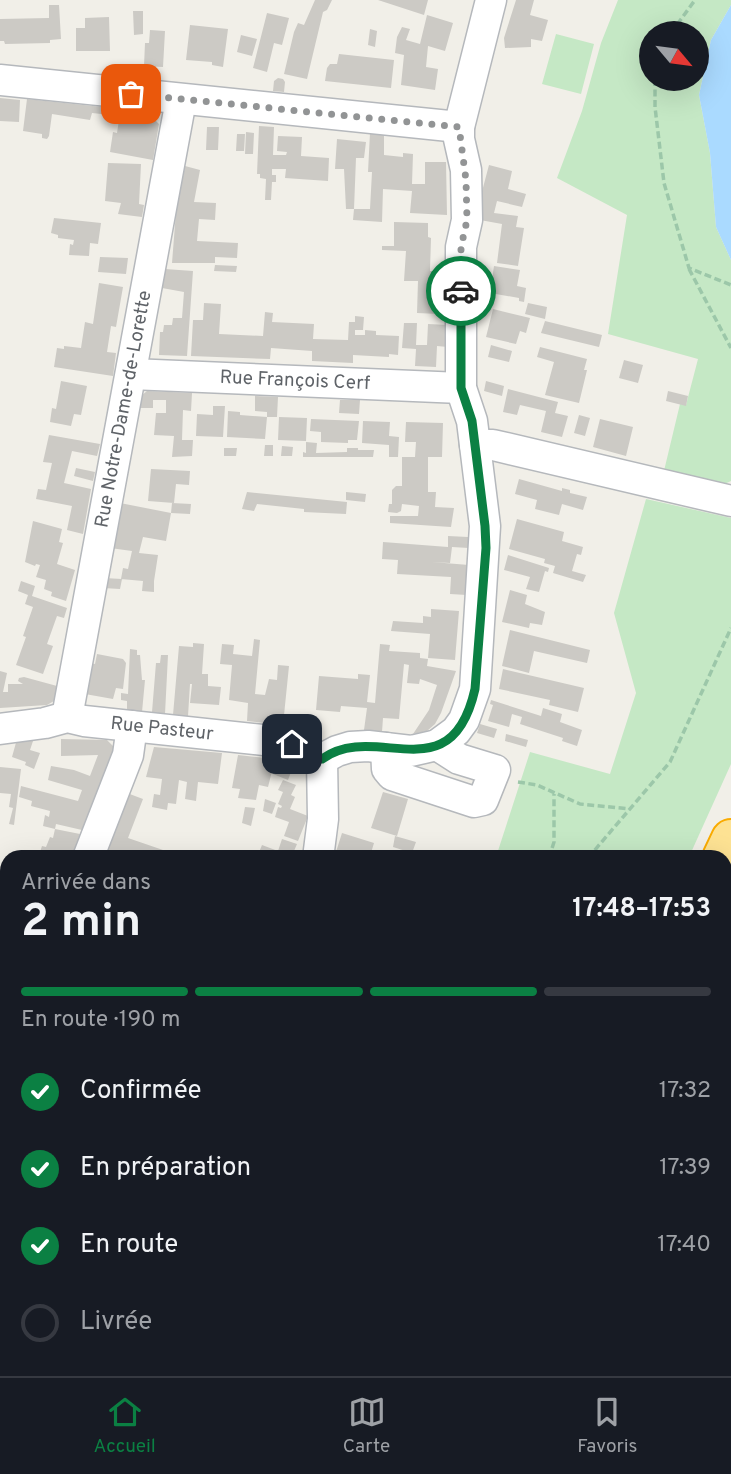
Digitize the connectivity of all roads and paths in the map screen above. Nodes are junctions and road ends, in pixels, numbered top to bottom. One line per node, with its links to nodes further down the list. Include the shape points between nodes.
1 (491, 0): 7 (street)
2 (695, 0): 3 (path)
3 (680, 21)
4 (0, 80): 6 (street)
5 (655, 91): 8 (path, via 664,183)
6 (181, 100): 7 (street); 11 (street, Rue Notre-Dame-de-Lorette)
7 (459, 127): 12 (street, via 467,220 461,247)
8 (689, 268): 9 (path); 10 (path)
9 (731, 285)
10 (731, 348)
11 (131, 374): 12 (street, Rue François Cerf); 16 (street, Rue Notre-Dame-de-Lorette)
12 (461, 388): 13 (street)
13 (475, 445): 14 (street, via 494,445); 19 (street, via 486,548 475,689 464,720)
14 (731, 500)
15 (731, 628): 24 (path, via 670,762)
16 (67, 717): 17 (street, Rue Pasteur); 18 (street, Rue Pasteur)
17 (132, 726): 21 (street, Rue Pasteur, via 282,742); 25 (street, via 128,755)
18 (0, 729)
19 (437, 746): 20 (street, via 411,751); 22 (street, via 459,759 495,770)
20 (386, 748): 21 (street, via 350,747); 22 (street, via 387,769 392,775 474,802 483,800)
21 (322, 759): 26 (street)
22 (492, 777): 23 (path)
23 (554, 793): 24 (path, via 580,804); 27 (path)
24 (630, 809): 28 (path)
25 (91, 850)
26 (319, 850)
27 (552, 850)
28 (595, 850)

